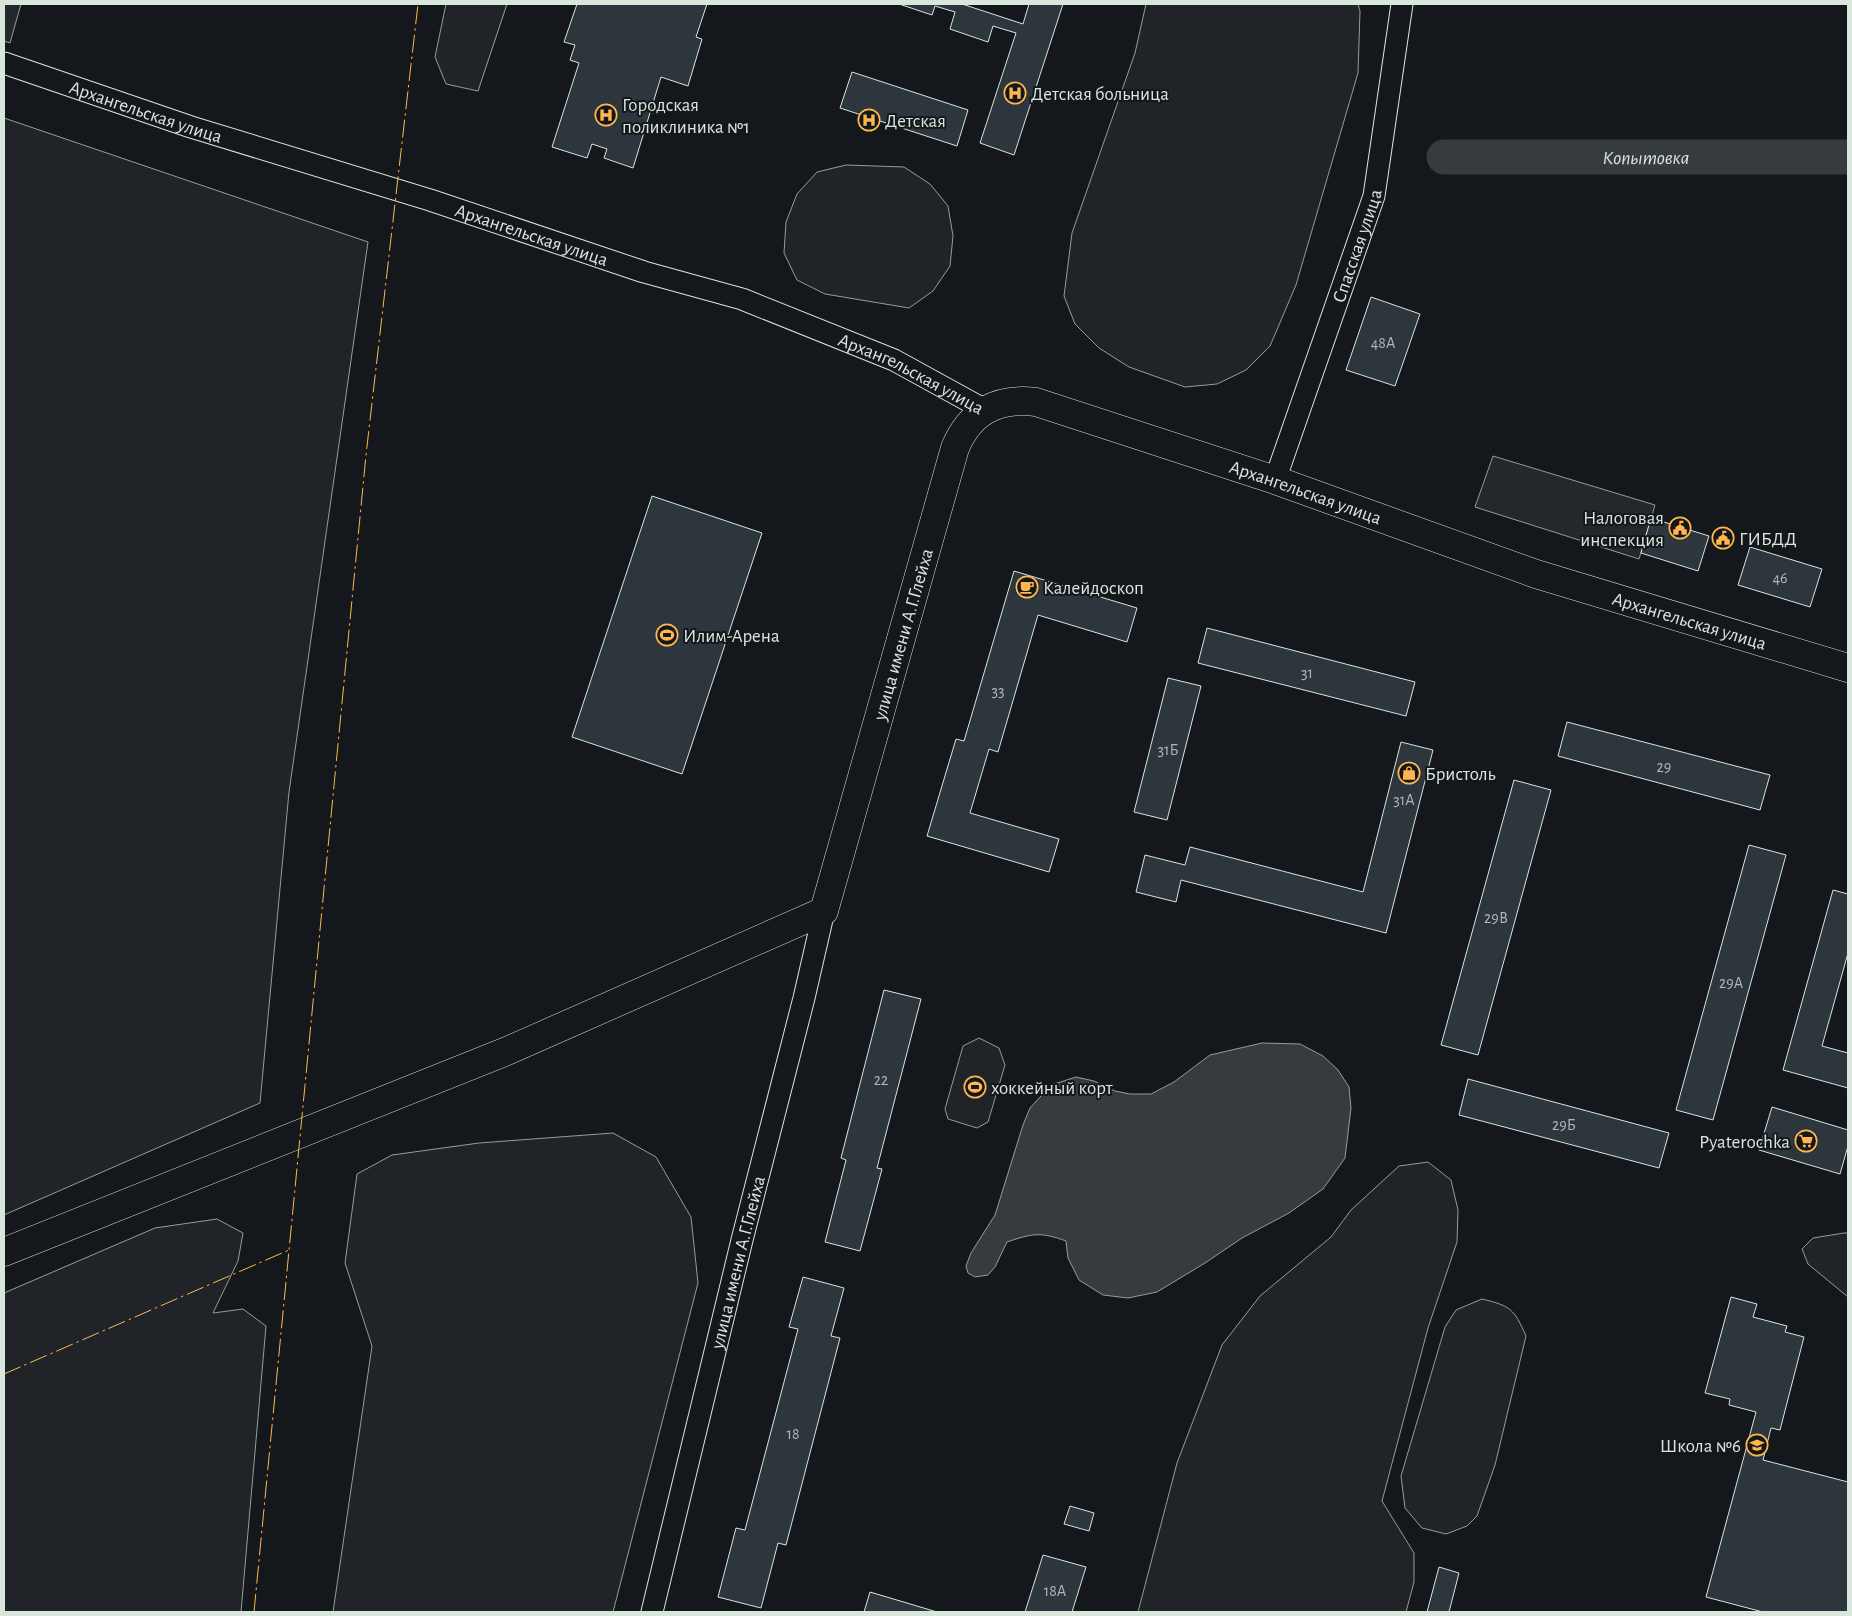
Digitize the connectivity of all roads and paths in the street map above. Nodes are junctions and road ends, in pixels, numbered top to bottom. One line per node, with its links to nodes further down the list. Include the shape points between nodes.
1 (1402, 4): 4 (street, Спасская улица, via 1374,196)
2 (4, 63): 3 (street, Архангельская улица, via 191,127 430,200 644,272 742,299 894,360)
3 (985, 410): 4 (main road, Архангельская улица, via 1008,402 1036,402); 6 (main road, улица имени А.Г.Глейха, via 966,428 955,448)
4 (1274, 480): 5 (main road, Архангельская улица, via 1536,574)
5 (1848, 668)
6 (824, 911): 7 (main road, via 507,1051); 8 (street, улица имени А.Г.Глейха)
7 (4, 1252)
8 (652, 1612)

